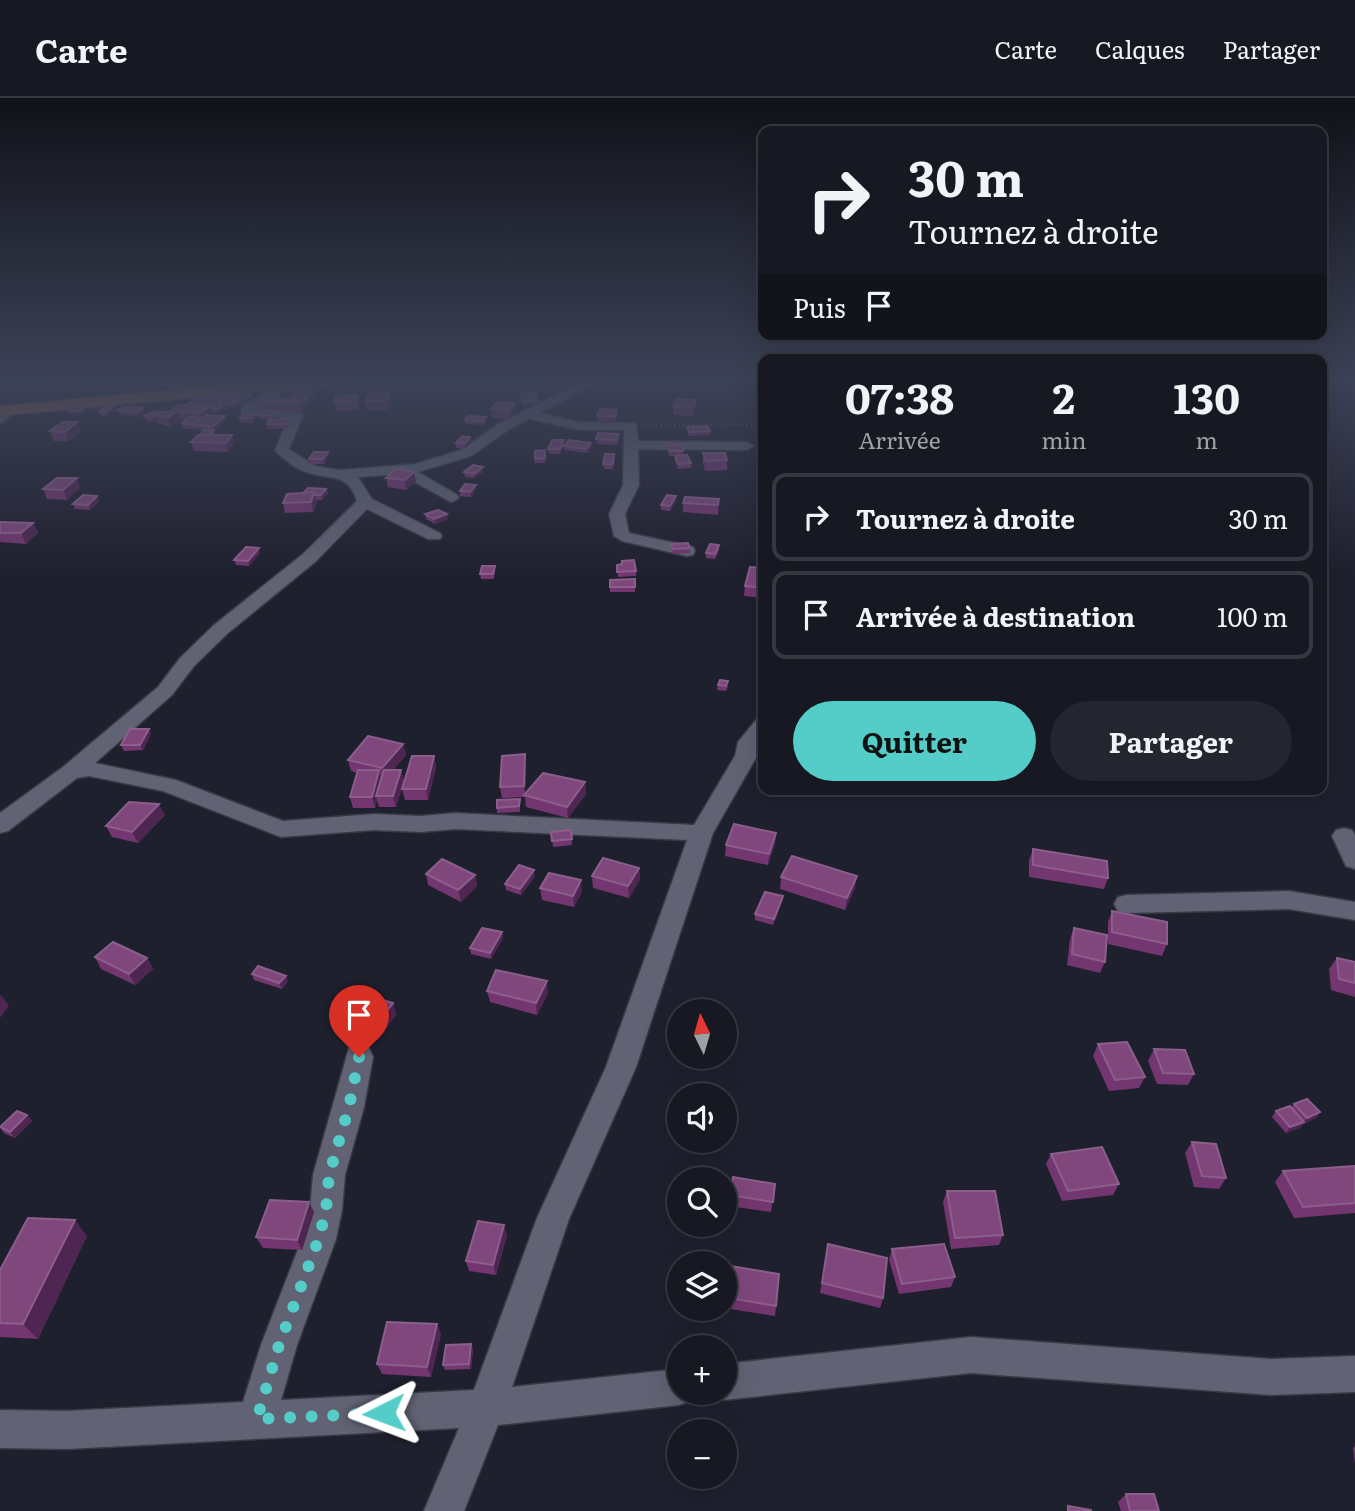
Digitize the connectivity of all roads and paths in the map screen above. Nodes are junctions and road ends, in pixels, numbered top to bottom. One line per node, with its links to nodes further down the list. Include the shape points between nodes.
1 (284, 445): 6 (street, via 282,450 307,468)
2 (477, 445): 5 (street, via 466,453)
3 (631, 445): 4 (street); 10 (street, via 631,485 617,514 622,536)
4 (747, 446)
5 (404, 470): 6 (street); 7 (street)
6 (345, 473): 8 (street, via 361,486)
7 (451, 497)
8 (365, 502): 9 (street); 12 (street, via 309,558 221,629 187,662 166,691)
9 (434, 536)
10 (687, 551)
11 (758, 730): 14 (street)
12 (71, 772): 13 (street); 14 (street, via 109,771 168,785 281,829 455,821)
13 (0, 825)
14 (701, 834): 23 (street, via 621,1067 552,1218)
15 (1345, 836): 16 (street)
16 (1355, 860)
17 (1127, 904): 18 (street, via 1289,900)
18 (1355, 911)
19 (359, 1057): 24 (street, via 329,1175 319,1238)
20 (1355, 1374): 21 (street, via 1271,1377 971,1355)
21 (737, 1381)
22 (667, 1388): 23 (street)
23 (486, 1408): 24 (street); 26 (street)
24 (257, 1419): 25 (street, via 67,1430)
25 (0, 1429)
26 (444, 1511)

